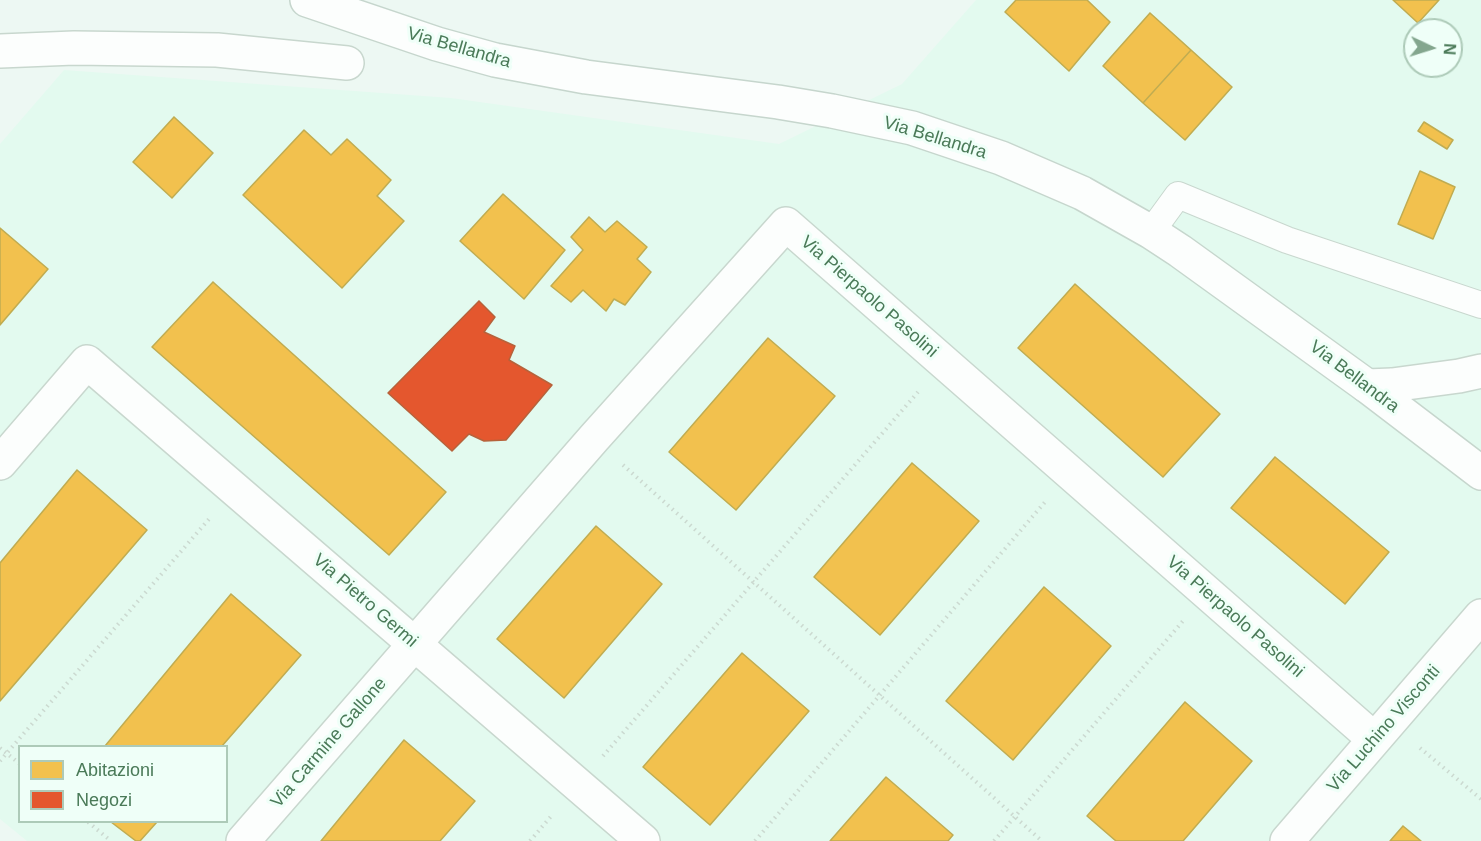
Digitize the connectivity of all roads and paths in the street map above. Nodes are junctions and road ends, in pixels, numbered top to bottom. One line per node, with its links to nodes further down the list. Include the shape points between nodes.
1 (307, 0): 4 (street, Via Bellandra, via 467,53 525,67 778,102 912,128 1043,176)
2 (0, 51): 3 (street, via 218,50)
3 (347, 63)
4 (1151, 232): 5 (lane, via 1178,195 1287,240); 8 (street, Via Bellandra)
5 (1481, 305)
6 (944, 363): 9 (street, Via Pierpaolo Pasolini, via 786,224); 11 (street, Via Pierpaolo Pasolini); 14 (path)
7 (1481, 371): 8 (street)
8 (1366, 386): 12 (street, Via Bellandra)
9 (594, 438): 14 (path); 17 (street, Via Pierpaolo Pasolini)
10 (0, 463): 13 (street, Via Pietro Germi, via 87,362)
11 (1070, 473): 15 (street, Via Pierpaolo Pasolini); 18 (path)
12 (1481, 473)
13 (236, 489): 17 (street, Via Pietro Germi); 21 (path)
14 (754, 582): 18 (path); 24 (path)
15 (1207, 593): 19 (street, Via Pierpaolo Pasolini); 26 (path)
16 (1481, 616): 19 (street, Via Luchino Visconti)
17 (415, 644): 24 (street, Via Pietro Germi); 29 (street, Via Carmine Gallone)
18 (880, 695): 26 (path); 31 (path)
19 (1382, 731): 25 (path); 34 (street, Via Luchino Visconti)
20 (0, 748): 21 (path)
21 (6, 753): 22 (path); 23 (path)
22 (0, 761)
23 (18, 762)
24 (578, 785): 30 (street, Via Pietro Germi)
25 (1481, 799)
26 (1015, 817): 32 (path); 33 (path)
27 (89, 823): 28 (path)
28 (111, 841)
29 (243, 841)
30 (643, 841)
31 (755, 841)
32 (994, 841)
33 (1042, 841)
34 (1287, 841)

